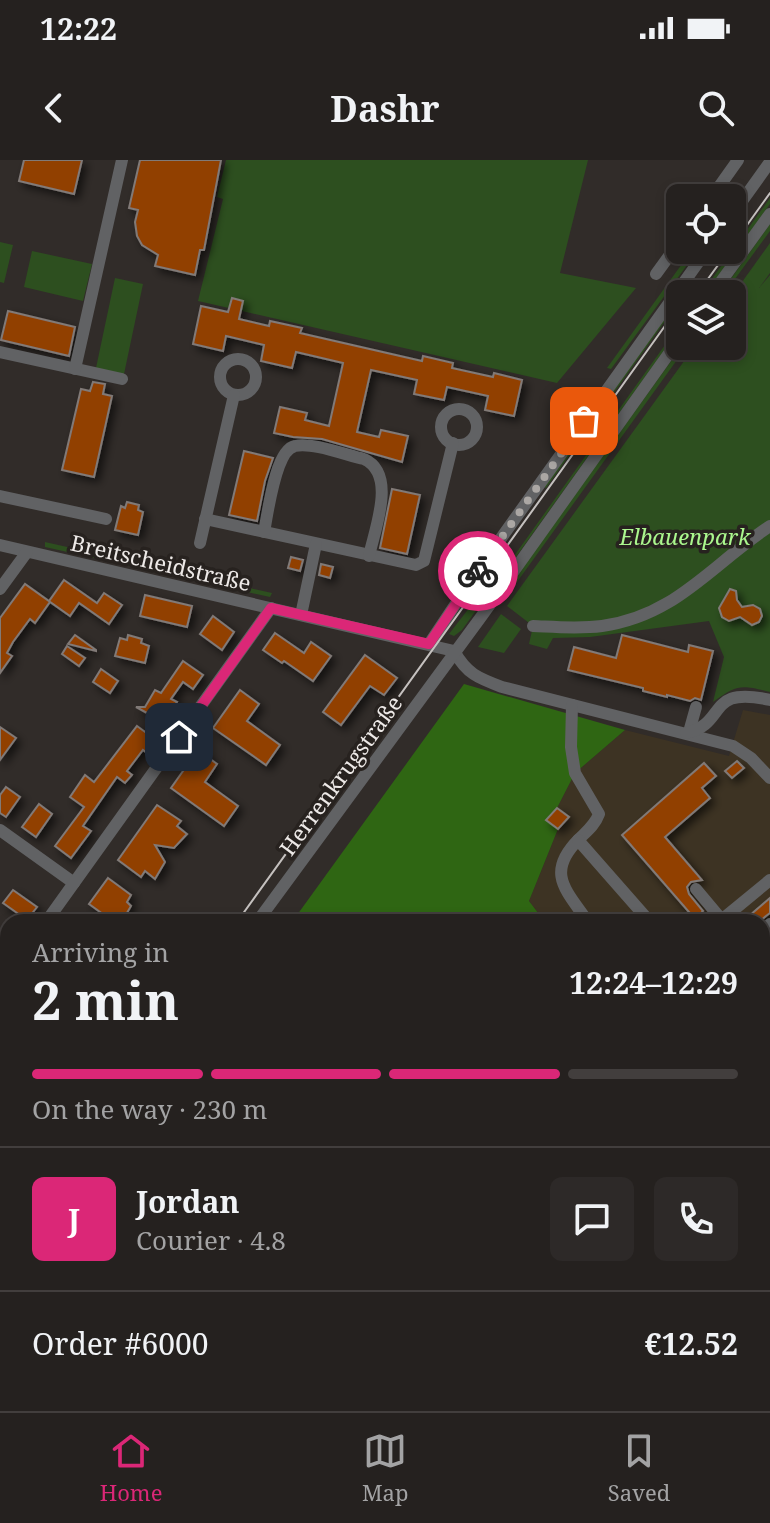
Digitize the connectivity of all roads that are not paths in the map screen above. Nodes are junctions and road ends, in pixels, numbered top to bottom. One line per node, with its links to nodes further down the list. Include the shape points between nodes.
1 (122, 160): 13 (street)
2 (738, 160): 4 (street)
3 (770, 162): 5 (street)
4 (721, 184)
5 (746, 187)
6 (770, 214): 10 (street)
7 (666, 260): 9 (street)
8 (697, 264): 31 (street)
9 (656, 274)
10 (722, 280)
11 (0, 352): 13 (street)
12 (666, 358): 32 (street, Herrenkrugstraße)
13 (75, 369): 14 (street)
14 (122, 379)
15 (234, 395): 19 (street)
16 (453, 443): 26 (street, via 424,561 416,565)
17 (0, 496): 18 (street)
18 (106, 519)
19 (205, 519): 21 (street); 22 (street)
20 (770, 526): 30 (street, via 678,598 648,614 600,626)
21 (264, 532): 23 (street); 26 (street, via 286,450 307,446 364,459 372,462 383,485)
22 (200, 543)
23 (316, 544): 26 (street); 29 (street)
24 (0, 545): 25 (street, Breitscheidstraße)
25 (27, 552): 27 (street); 28 (street, Breitscheidstraße)
26 (369, 556)
27 (0, 589)
28 (271, 608): 29 (street, Breitscheidstraße); 41 (street)
29 (301, 615): 31 (street, Breitscheidstraße)
30 (533, 626)
31 (429, 644): 32 (street, Breitscheidstraße)
32 (454, 651): 34 (street, via 462,667 482,679); 44 (street, Herrenkrugstraße)
33 (770, 700): 36 (street, via 737,696)
34 (572, 705): 36 (street); 39 (street, via 575,773 599,814)
35 (696, 707): 36 (street)
36 (686, 733): 37 (street, via 730,745)
37 (770, 778)
38 (0, 830): 41 (street)
39 (578, 840): 45 (street, via 564,857 560,878); 46 (street)
40 (770, 880): 48 (street)
41 (74, 883): 43 (street)
42 (696, 889): 47 (street)
43 (52, 914)
44 (263, 914)
45 (583, 914)
46 (643, 914)
47 (716, 914)
48 (729, 914)

